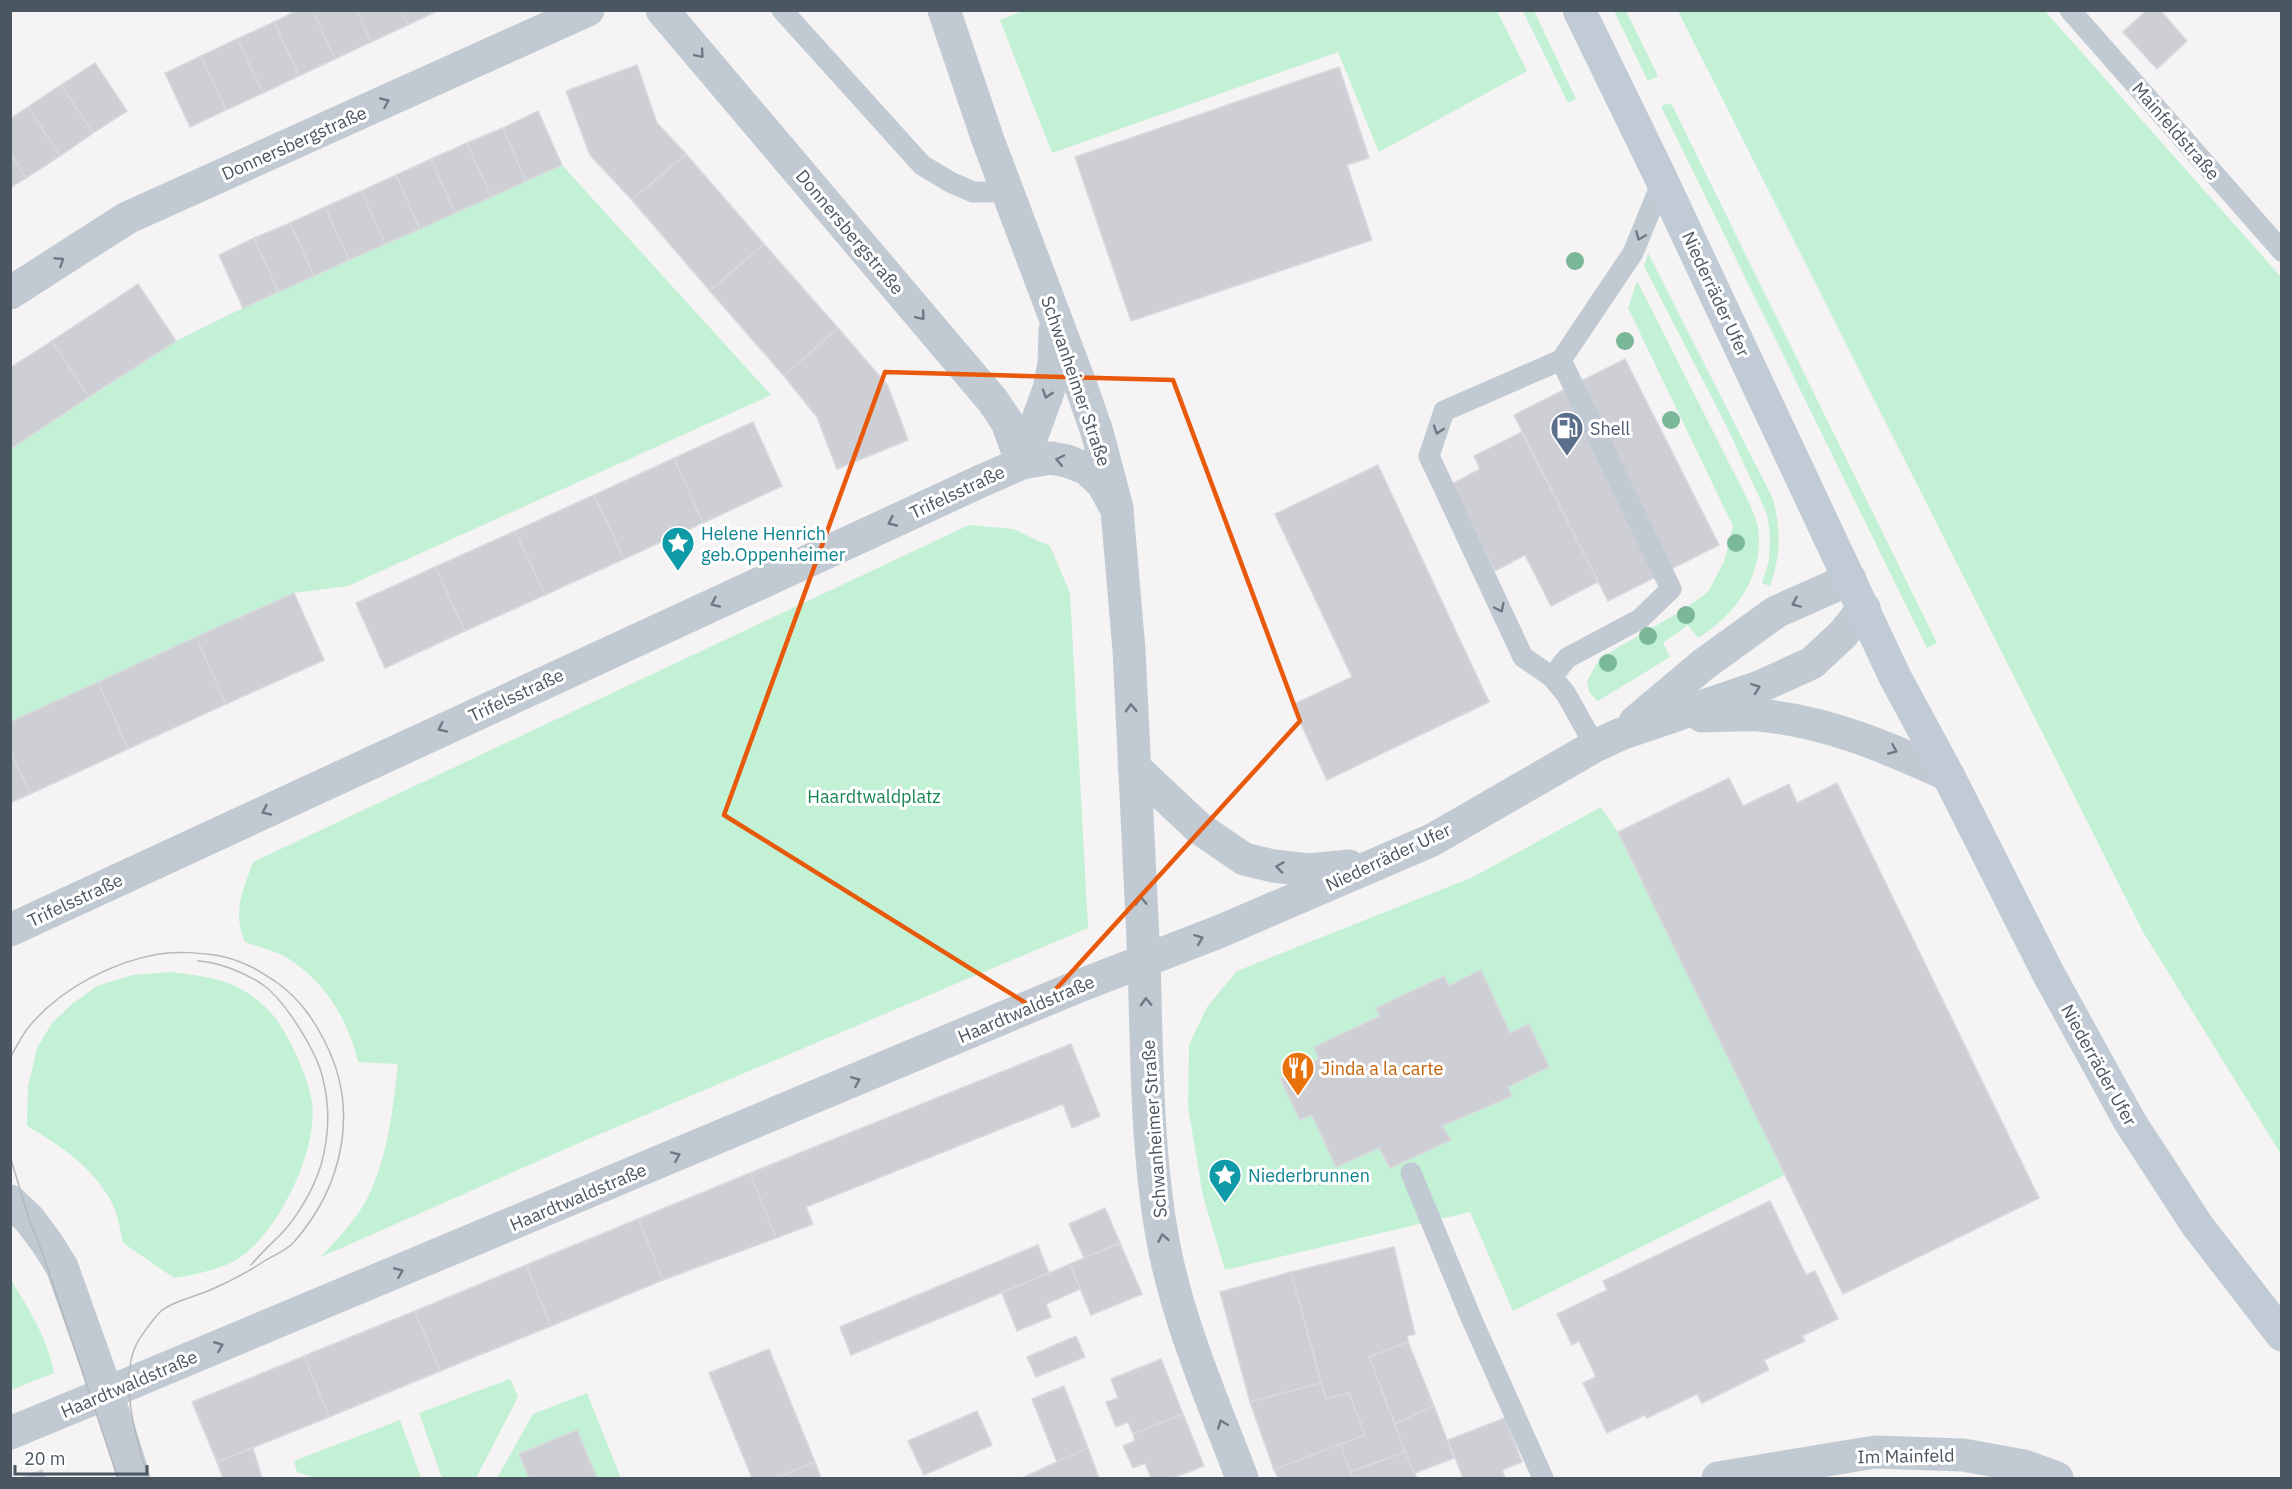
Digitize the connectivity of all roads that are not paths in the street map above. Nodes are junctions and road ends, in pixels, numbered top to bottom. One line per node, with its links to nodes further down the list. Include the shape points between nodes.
1 (588, 10): 10 (street, Donnersbergstraße, one-way to 1, via 127,218)
2 (662, 10): 13 (street, Donnersbergstraße, one-way to 13, via 993,401 1007,422)
3 (782, 10): 8 (lane, via 922,165 973,192)
4 (944, 10): 8 (street, Schwanheimer Straße)
5 (1579, 10): 7 (main road, Niederräder Ufer)
6 (2070, 10): 9 (lane, Mainfeldstraße)
7 (1662, 182): 12 (lane, one-way to 12, via 1633,253); 15 (main road, Niederräder Ufer)
8 (1007, 192): 11 (street, Schwanheimer Straße)
9 (2282, 251)
10 (10, 293)
11 (1055, 316): 13 (street, Trifelsstraße, one-way to 13, via 1049,390); 14 (street, Schwanheimer Straße, via 1097,432)
12 (1561, 360): 17 (lane, via 1671,589 1640,619 1567,658); 17 (lane, one-way to 17, via 1444,411 1429,456 1524,657)
13 (1022, 463): 14 (street, Trifelsstraße, one-way to 13, via 1103,484 1087,469 1051,458); 23 (street, Trifelsstraße, one-way to 23)
14 (1117, 510): 20 (street, Schwanheimer Straße, one-way to 14)
15 (1850, 579): 16 (main road, Niederräder Ufer); 19 (street, Niederräder Ufer, one-way to 19, via 1776,612)
16 (1864, 608): 18 (street, Niederräder Ufer, one-way to 16, via 1759,687 1812,663); 21 (main road, Niederräder Ufer, via 1910,707)
17 (1552, 677): 19 (lane)
18 (1673, 716): 19 (street, Niederräder Ufer); 21 (street, Niederräder Ufer, one-way to 21, via 1757,715 1787,719 1878,743)
19 (1608, 740): 22 (street, Niederräder Ufer, via 1432,840)
20 (1134, 767): 22 (street, one-way to 20, via 1309,870 1244,859 1199,828); 24 (street, Schwanheimer Straße, one-way to 20)
21 (1948, 775): 27 (main road, Niederräder Ufer, via 2048,973 2130,1122 2197,1225)
22 (1380, 863): 24 (street, Niederräder Ufer, one-way to 22)
23 (10, 930)
24 (1144, 960): 28 (street, Haardtwaldstraße, one-way to 24); 31 (street, Schwanheimer Straße, one-way to 24, via 1179,1310 1163,1242 1149,1110)
25 (1411, 1173): 32 (lane)
26 (10, 1201): 28 (street, via 41,1235 62,1267)
27 (2282, 1335)
28 (107, 1393): 29 (street, Haardtwaldstraße); 30 (street)
29 (10, 1433)
30 (134, 1479)
31 (1242, 1479)
32 (1543, 1479)
33 (1718, 1479): 34 (street, Im Mainfeld, via 1875,1452 1963,1455 2024,1466)
34 (2057, 1479)

